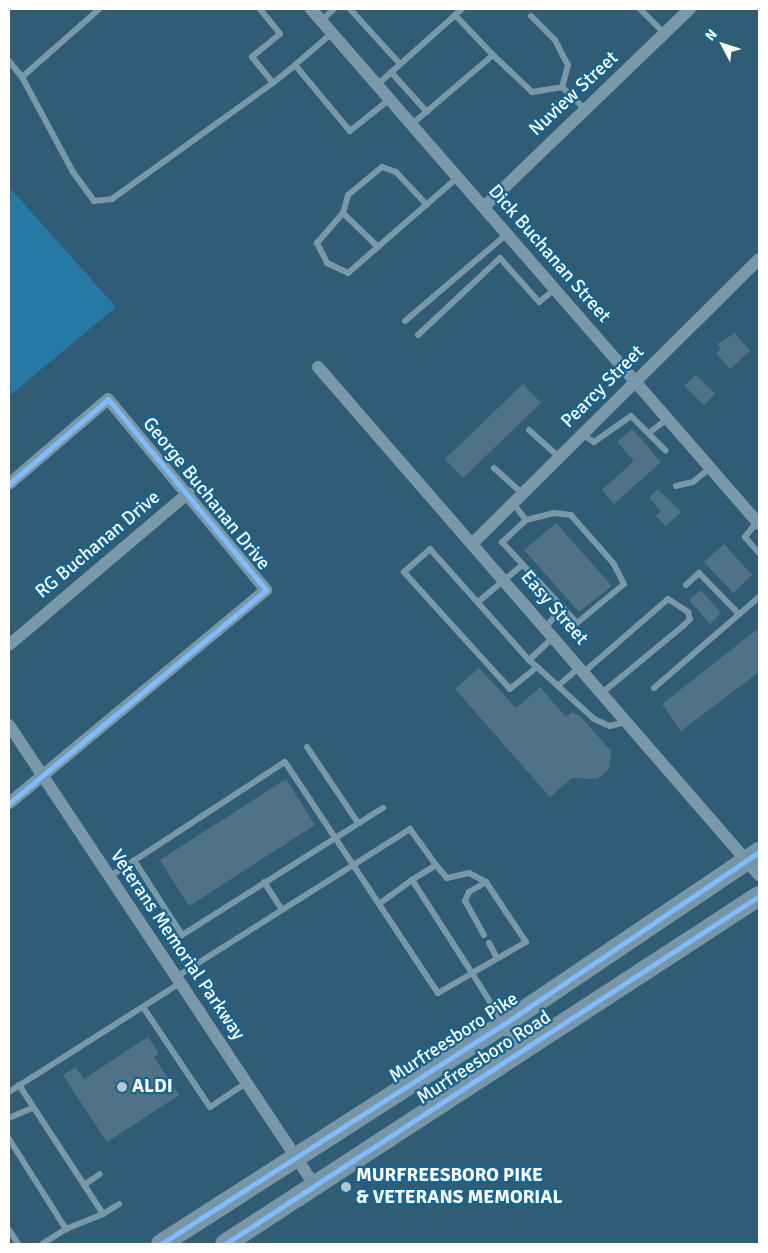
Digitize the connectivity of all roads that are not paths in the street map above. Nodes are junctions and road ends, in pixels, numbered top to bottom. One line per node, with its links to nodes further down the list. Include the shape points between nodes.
1 (100, 9): 19 (lane)
2 (260, 9): 20 (lane, via 280,34 252,57)
3 (311, 9): 11 (street, Dick Buchanan Street)
4 (334, 9): 11 (lane)
5 (350, 9): 16 (lane)
6 (462, 9): 9 (lane)
7 (640, 9): 13 (lane)
8 (690, 9): 13 (street, Nuview Street)
9 (455, 15): 14 (lane); 16 (lane)
10 (531, 16): 22 (lane, via 555,40 568,65)
11 (321, 21): 12 (street, Dick Buchanan Street)
12 (332, 33): 17 (lane); 21 (street, Dick Buchanan Street)
13 (665, 34): 24 (street, Nuview Street)
14 (493, 54): 22 (lane, via 532,92); 25 (lane)
15 (9, 61): 19 (lane)
16 (400, 64): 18 (lane)
17 (295, 65): 20 (lane); 23 (lane, via 350,131)
18 (391, 72): 21 (lane); 25 (lane)
19 (22, 76): 20 (lane, via 73,172 94,201 112,200)
20 (273, 83)
21 (377, 85): 23 (street, Dick Buchanan Street)
22 (562, 87): 24 (lane)
23 (390, 99): 26 (street, Dick Buchanan Street)
24 (584, 108): 29 (street, Nuview Street)
25 (427, 112): 26 (lane)
26 (412, 124): 27 (street, Dick Buchanan Street)
27 (458, 177): 28 (lane); 29 (street, Dick Buchanan Street)
28 (427, 205): 30 (lane, via 396,172 382,167 348,195); 32 (lane)
29 (484, 207): 31 (street, Dick Buchanan Street)
30 (343, 213): 32 (lane); 32 (lane, via 317,243 327,263 348,273)
31 (507, 234): 34 (street, Dick Buchanan Street); 35 (lane)
32 (378, 247)
33 (759, 259): 38 (street, Pearcy Street)
34 (555, 289): 36 (lane, via 539,302 500,258); 38 (street, Dick Buchanan Street)
35 (405, 322)
36 (418, 335)
37 (318, 367): 54 (street, Easy Street)
38 (635, 382): 39 (street, Dick Buchanan Street); 42 (street, Pearcy Street)
39 (667, 418): 41 (lane); 46 (street, Dick Buchanan Street)
40 (528, 430): 44 (lane)
41 (649, 433): 42 (lane, via 631,416 594,442); 43 (lane)
42 (582, 434): 44 (street, Pearcy Street)
43 (666, 451)
44 (559, 457): 50 (street, Pearcy Street)
45 (494, 468): 50 (lane)
46 (710, 468): 48 (lane, via 693,482); 53 (street, Dick Buchanan Street)
47 (9, 484): 49 (street, George Buchanan Drive, via 108,399)
48 (676, 486)
49 (188, 493): 64 (street, RG Buchanan Drive); 74 (street, George Buchanan Drive, via 266,590)
50 (523, 494): 51 (street, Pearcy Street)
51 (513, 504): 52 (lane); 54 (street, Pearcy Street)
52 (526, 520): 56 (lane, via 502,542); 61 (lane, via 554,513 571,515 614,564 624,584 577,623)
53 (758, 523): 55 (lane, via 745,537)
54 (473, 543): 57 (street, Easy Street)
55 (759, 553)
56 (522, 566): 57 (lane); 61 (lane)
57 (504, 579): 60 (lane); 63 (street, Easy Street)
58 (686, 584): 62 (lane, via 698,572)
59 (759, 597): 62 (lane)
60 (478, 602): 65 (lane); 66 (lane, via 430,549 404,572 510,689)
61 (560, 610): 63 (lane)
62 (739, 614): 69 (lane)
63 (550, 632): 65 (lane); 67 (street, Easy Street)
64 (9, 645)
65 (529, 660): 66 (lane)
66 (537, 667): 68 (lane)
67 (582, 669): 68 (lane); 70 (street, Easy Street); 70 (lane, via 668,599 688,612 690,619 683,626)
68 (558, 686): 71 (lane, via 594,719 610,726)
69 (654, 688)
70 (602, 693): 71 (street, Easy Street)
71 (628, 722): 80 (street, Easy Street)
72 (9, 725): 74 (street, Veterans Memorial Parkway)
73 (307, 747): 77 (lane)
74 (43, 775): 75 (street, George Buchanan Drive); 83 (street, Veterans Memorial Parkway)
75 (9, 803)
76 (383, 808): 77 (lane)
77 (358, 823): 78 (lane)
78 (335, 837): 79 (lane, via 285,762); 81 (lane); 85 (lane)
79 (134, 860): 83 (lane); 85 (lane, via 182,935)
80 (755, 862): 96 (main road, Murfreesboro Pike)
81 (353, 864): 82 (lane, via 410,829); 88 (lane); 89 (lane)
82 (436, 865): 84 (lane); 86 (lane, via 447,878 469,873)
83 (109, 877): 94 (street, Veterans Memorial Parkway)
84 (412, 880): 88 (lane); 93 (lane)
85 (264, 882): 89 (lane)
86 (486, 882): 90 (lane, via 469,892 465,901); 92 (lane, via 526,942)
87 (759, 896): 97 (main road, Murfreesboro Road)
88 (380, 903): 93 (lane, via 438,993)
89 (282, 910): 94 (lane)
90 (484, 935)
91 (489, 943): 92 (lane)
92 (497, 958): 93 (lane)
93 (472, 973): 96 (lane)
94 (178, 980): 95 (lane); 98 (street, Veterans Memorial Parkway)
95 (143, 1006): 98 (lane, via 210,1107); 99 (lane)
96 (504, 1024): 97 (street); 104 (main road, Murfreesboro Pike)
97 (521, 1052): 107 (main road, Murfreesboro Road)
98 (246, 1083): 104 (street, Veterans Memorial Parkway)
99 (19, 1085): 100 (lane); 101 (lane)
100 (9, 1092)
101 (34, 1108): 102 (lane); 106 (lane)
102 (9, 1118)
103 (9, 1139): 110 (lane)
104 (295, 1156): 107 (street, Veterans Memorial Parkway); 114 (main road, Murfreesboro Pike)
105 (100, 1174): 106 (lane)
106 (84, 1184): 109 (lane)
107 (315, 1186): 115 (main road, Murfreesboro Road)
108 (119, 1204): 109 (lane)
109 (103, 1214): 110 (lane)
110 (66, 1229): 113 (lane)
111 (9, 1230): 112 (lane)
112 (18, 1244)
113 (42, 1244)
114 (162, 1244)
115 (225, 1244)

